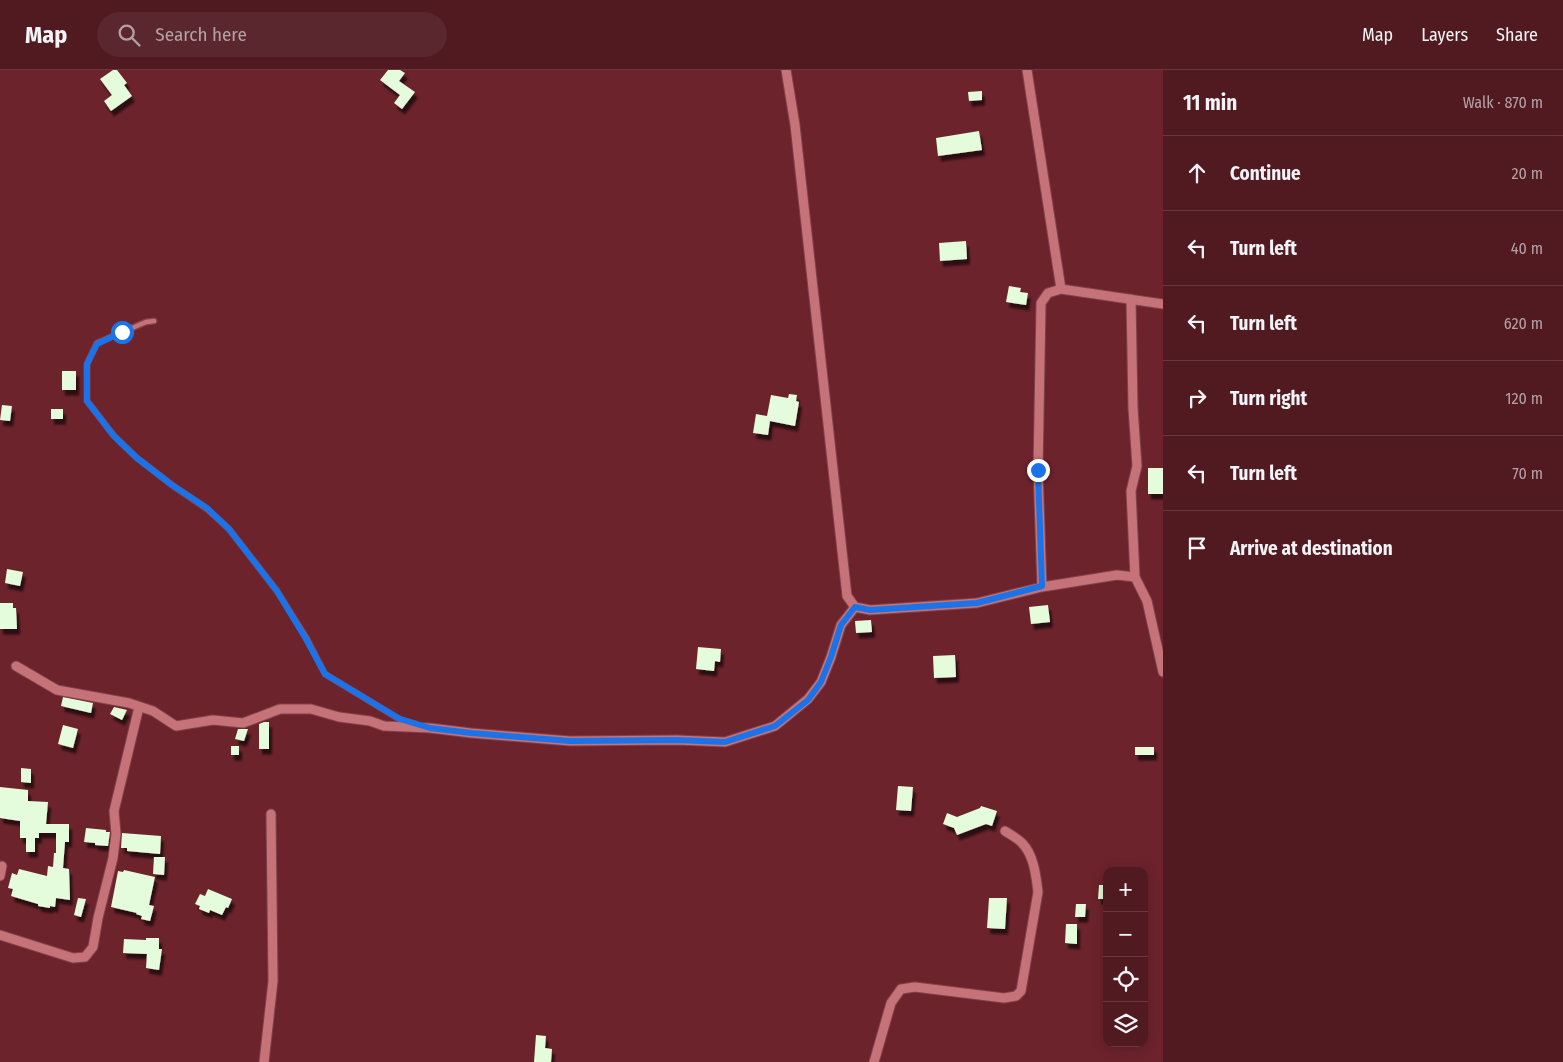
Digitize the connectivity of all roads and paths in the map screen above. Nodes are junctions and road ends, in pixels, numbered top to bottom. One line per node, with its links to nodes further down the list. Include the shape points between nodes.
1 (786, 70): 9 (street, via 795,125 847,596)
2 (1027, 70): 3 (street)
3 (1060, 289): 4 (street); 8 (street, via 1048,293 1041,303 1038,470)
4 (1131, 299): 5 (street); 7 (street, via 1137,466 1131,492)
5 (1163, 304)
6 (154, 321): 13 (lane, via 97,344 87,364 87,401 114,436 137,458 207,508 229,529 277,591 325,674 400,719)
7 (1135, 578): 8 (street, via 1117,575); 11 (street, via 1147,601)
8 (1042, 586): 9 (street, via 977,603 870,610)
9 (855, 607): 13 (street, via 841,625 821,682 808,700 775,726 725,742 570,741)
10 (16, 666): 12 (street, via 57,690)
11 (1163, 672)
12 (138, 707): 13 (street, via 153,711 176,726 213,720 244,723 280,709 311,709 384,726); 18 (street, via 114,811 113,858 93,947 85,957 73,958)
13 (430, 728)
14 (271, 814): 19 (street, via 273,981)
15 (1005, 832): 20 (street, via 1023,844 1035,869 1037,884 1021,991 1016,996 1004,998 915,987 901,989 891,1003)
16 (2, 866): 17 (street)
17 (0, 876)
18 (0, 935)
19 (264, 1062)
20 (874, 1062)

